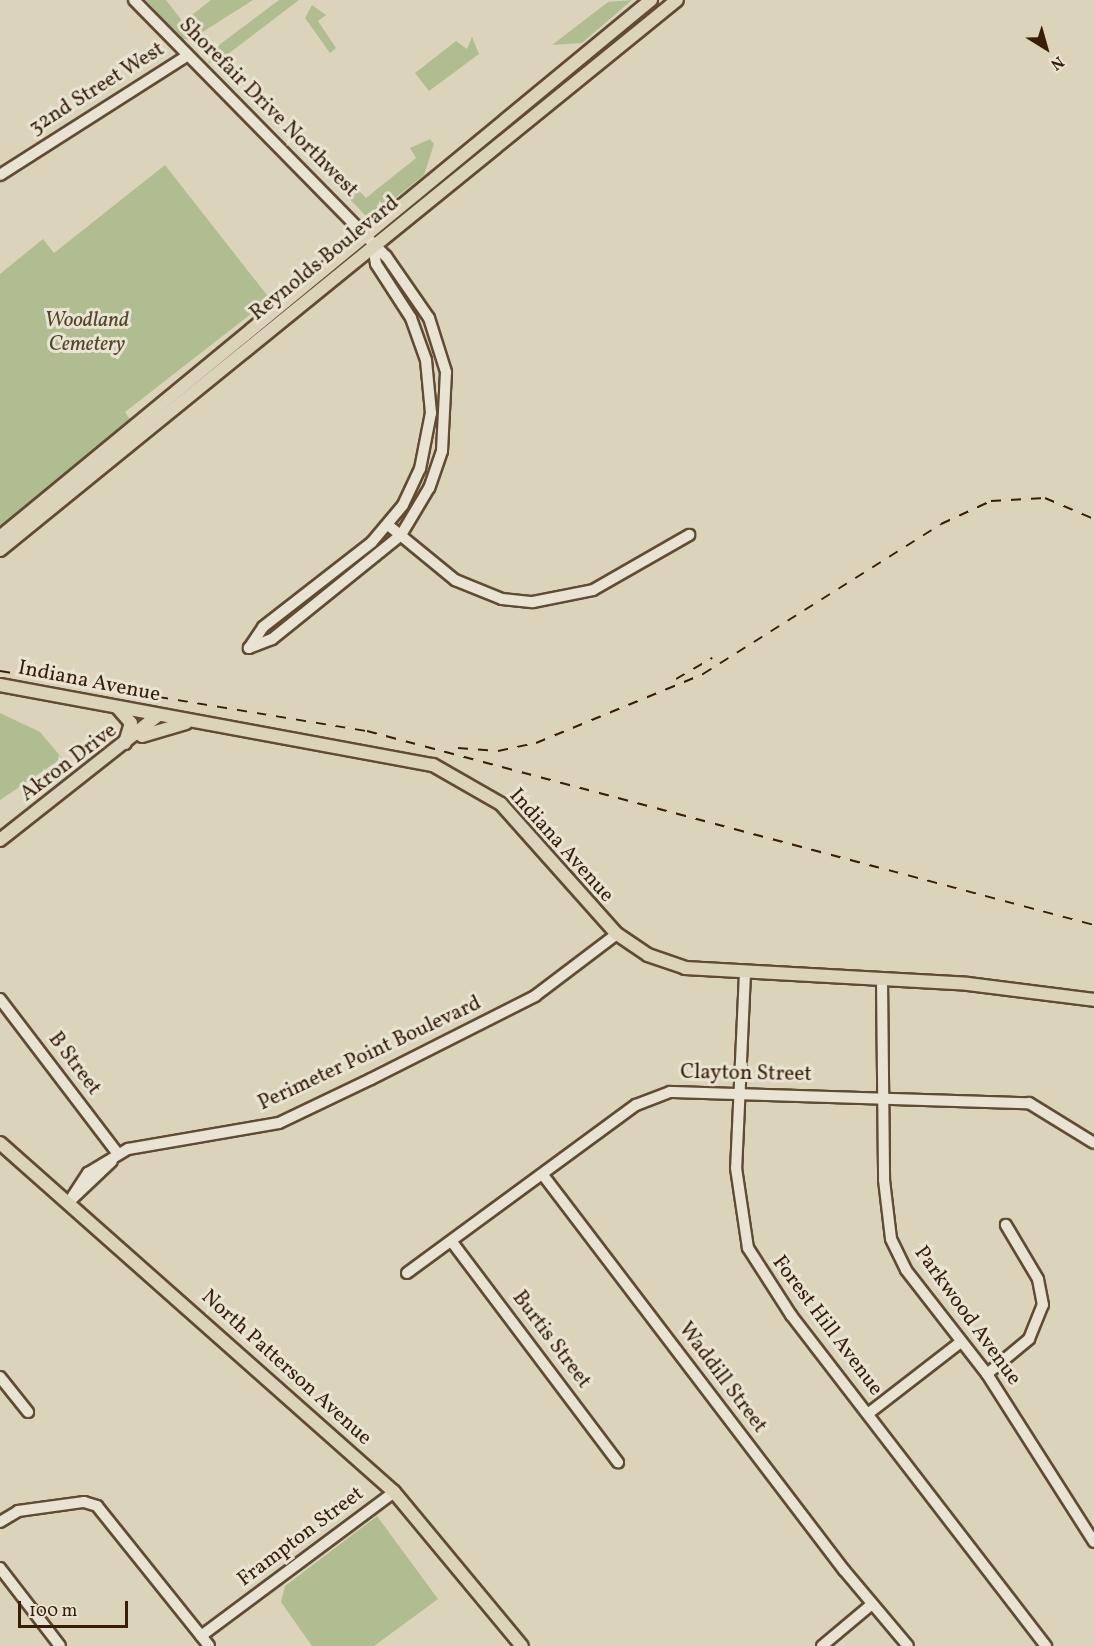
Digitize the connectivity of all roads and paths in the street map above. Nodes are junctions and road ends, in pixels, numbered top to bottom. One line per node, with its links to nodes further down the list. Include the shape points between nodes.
1 (134, 0): 4 (street, Shorefair Drive Northwest)
2 (651, 0): 6 (main road, Reynolds Boulevard)
3 (677, 0): 7 (main road, Reynolds Boulevard)
4 (186, 57): 5 (street, 32nd Street West); 6 (street, Shorefair Drive Northwest)
5 (0, 175)
6 (364, 233): 7 (street, Shorefair Drive Northwest); 11 (main road, Reynolds Boulevard)
7 (373, 245): 8 (street, Shorefair Drive Northwest, via 376,264 411,318 430,383 430,422 420,469); 9 (street, Shorefair Drive Northwest, via 429,318 446,372 442,451 429,488); 12 (main road, Reynolds Boulevard)
8 (388, 525): 9 (street); 9 (street, Shorefair Drive Northwest, via 263,627 249,648 272,639)
9 (401, 535): 10 (street, via 473,589 533,602 593,590)
10 (689, 535)
11 (0, 537)
12 (0, 550)
13 (0, 685): 14 (main road, Indiana Avenue)
14 (116, 707): 15 (main road, Indiana Avenue); 17 (main road, via 132,726)
15 (158, 714): 16 (main road, Indiana Avenue); 17 (main road, Akron Drive)
16 (207, 723): 17 (main road, via 171,724); 19 (main road, Indiana Avenue, via 393,754 470,782 501,804)
17 (126, 744): 18 (main road, Akron Drive)
18 (0, 840)
19 (617, 934): 20 (main road, Indiana Avenue, via 648,955 685,968); 28 (street, Perimeter Point Boulevard, via 523,1003 279,1123 237,1133 164,1139)
20 (745, 973): 21 (main road, Indiana Avenue); 24 (street, Forest Hill Avenue)
21 (882, 980): 23 (main road, Indiana Avenue, via 1041,990); 25 (street, Parkwood Avenue)
22 (0, 999): 28 (street, B Street)
23 (1094, 1000)
24 (741, 1091): 25 (street, Clayton Street); 29 (street, Clayton Street, via 670,1092 648,1099); 38 (street, Forest Hill Avenue, via 737,1195 748,1248 765,1280)
25 (882, 1096): 27 (street, Clayton Street, via 1029,1103); 34 (street, Parkwood Avenue, via 885,1210 891,1239 906,1270)
26 (0, 1143): 30 (main road, North Patterson Avenue)
27 (1094, 1143)
28 (118, 1154): 30 (street, Perimeter Point Boulevard, via 88,1173)
29 (543, 1175): 32 (street, Clayton Street); 44 (street, Waddill Street)
30 (69, 1202): 40 (main road, North Patterson Avenue)
31 (1006, 1226): 35 (street, via 1038,1279 1043,1305 1029,1339)
32 (452, 1242): 33 (street, Clayton Street); 39 (street, Burtis Street)
33 (407, 1273)
34 (961, 1342): 35 (street, Parkwood Avenue); 38 (street)
35 (987, 1374): 42 (street, Parkwood Avenue)
36 (0, 1377): 37 (street)
37 (28, 1412)
38 (868, 1413): 51 (street, Forest Hill Avenue)
39 (618, 1462)
40 (394, 1492): 45 (street, Frampton Street); 48 (main road, North Patterson Avenue)
41 (0, 1522): 45 (street, via 18,1511 84,1502 97,1506)
42 (1094, 1542)
43 (0, 1568): 46 (street)
44 (872, 1604): 49 (street); 50 (street, Waddill Street)
45 (201, 1635): 47 (street)
46 (60, 1646)
47 (209, 1646)
48 (522, 1646)
49 (822, 1646)
50 (909, 1646)
51 (1046, 1646)

